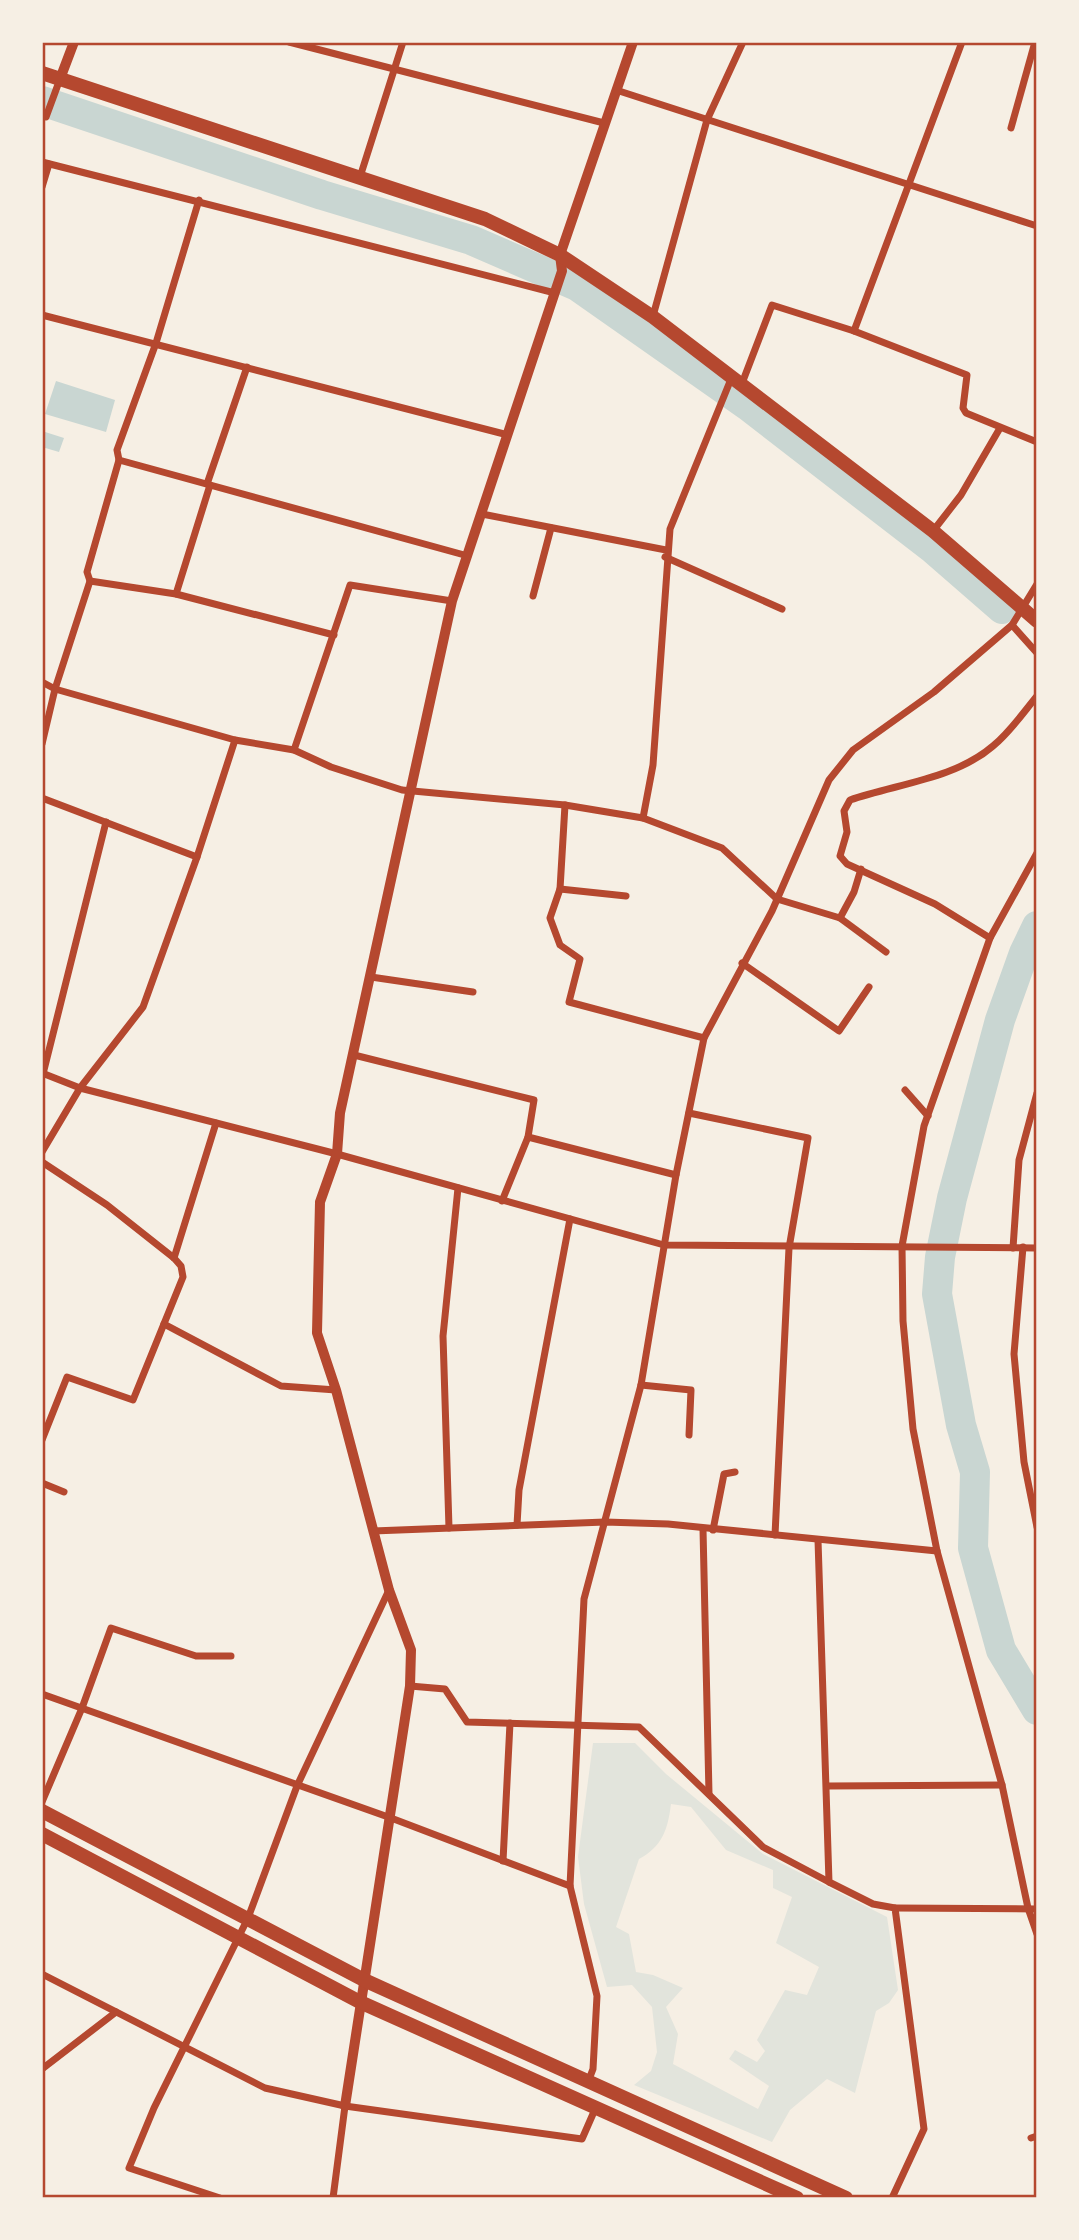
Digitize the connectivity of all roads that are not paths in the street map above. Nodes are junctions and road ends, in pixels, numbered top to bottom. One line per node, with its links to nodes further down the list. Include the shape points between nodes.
1 (74, 42): 10 (street)
2 (289, 42): 8 (street)
3 (403, 42): 8 (street)
4 (633, 42): 11 (street)
5 (743, 42): 13 (street)
6 (962, 42): 19 (street)
7 (1035, 42): 16 (street)
8 (394, 68): 14 (street); 18 (street)
9 (42, 73): 10 (main road)
10 (60, 79): 12 (street); 18 (main road)
11 (616, 90): 13 (street); 14 (street)
12 (44, 117): 15 (street)
13 (707, 120): 19 (street); 26 (street)
14 (604, 123): 23 (street)
15 (42, 128)
16 (1011, 128)
17 (46, 163): 20 (street); 21 (street)
18 (360, 177): 23 (main road, via 485,219)
19 (912, 184): 22 (street); 27 (street)
20 (42, 187)
21 (199, 200): 24 (street); 28 (street)
22 (1037, 226)
23 (560, 256): 24 (street); 26 (main road)
24 (559, 282): 32 (street)
25 (42, 315): 28 (street)
26 (653, 317): 30 (main road)
27 (855, 331): 30 (street, via 772,305); 31 (street, via 967,375 966,414)
28 (156, 343): 29 (street); 34 (street, via 117,450)
29 (247, 367): 32 (street); 35 (street)
30 (734, 383): 38 (main road); 39 (street, via 722,396 670,528)
31 (1000, 428): 33 (street); 38 (street, via 961,495)
32 (508, 435): 36 (street)
33 (1037, 442)
34 (119, 460): 35 (street); 41 (street, via 87,572)
35 (209, 484): 40 (street); 43 (street)
36 (482, 514): 37 (street); 40 (street)
37 (551, 528): 39 (street); 44 (street)
38 (933, 531): 46 (main road)
39 (665, 554): 47 (street); 61 (street, via 653,765)
40 (468, 556): 45 (street)
41 (90, 581): 43 (street); 53 (street)
42 (1037, 584): 46 (street)
43 (176, 594): 50 (street)
44 (533, 596)
45 (452, 601): 50 (street, via 350,585); 58 (street)
46 (1022, 608): 48 (main road); 49 (street)
47 (782, 609)
48 (1037, 621)
49 (1012, 625): 51 (street); 68 (street, via 838,766)
50 (334, 635): 57 (street)
51 (1037, 653)
52 (42, 682): 53 (street)
53 (55, 689): 55 (street); 56 (street)
54 (1037, 696): 65 (street, via 993,747 970,761 850,800 844,811 847,832 840,856)
55 (235, 740): 57 (street); 64 (street)
56 (42, 744)
57 (294, 750): 58 (street)
58 (413, 791): 60 (street); 73 (street)
59 (42, 798): 62 (street)
60 (565, 805): 61 (street); 66 (street)
61 (643, 818): 68 (street, via 722,848)
62 (106, 822): 64 (street); 78 (street)
63 (1037, 853): 70 (street)
64 (197, 857): 79 (street, via 143,1007)
65 (860, 869): 69 (street); 70 (street, via 936,904)
66 (560, 889): 67 (street); 76 (street, via 550,918 552,928 560,945 580,959 569,1002)
67 (626, 896)
68 (778, 899): 69 (street); 72 (street)
69 (840, 918): 71 (street)
70 (990, 938): 83 (street)
71 (886, 952)
72 (742, 964): 74 (street, via 838,1031); 76 (street)
73 (371, 977): 75 (street); 77 (street)
74 (869, 988)
75 (473, 992)
76 (704, 1038): 82 (street)
77 (354, 1055): 85 (street, via 534,1100); 87 (street, via 340,1113)
78 (43, 1073): 79 (street)
79 (80, 1088): 84 (street); 86 (street)
80 (905, 1090): 83 (street)
81 (1037, 1093): 97 (street, via 1019,1160)
82 (689, 1113): 89 (street); 96 (street, via 808,1138)
83 (928, 1116): 94 (street)
84 (216, 1123): 87 (street); 99 (street)
85 (528, 1137): 89 (street); 91 (street)
86 (42, 1152)
87 (337, 1154): 90 (street); 102 (street, via 320,1202 317,1333)
88 (42, 1162): 99 (street)
89 (676, 1175): 93 (street)
90 (457, 1188): 91 (street); 111 (street, via 443,1336)
91 (502, 1201): 92 (street)
92 (570, 1219): 93 (street); 109 (street, via 519,1490)
93 (664, 1245): 96 (street); 101 (street)
94 (902, 1246): 96 (street); 97 (street); 117 (street, via 903,1321 914,1429)
95 (1023, 1247): 97 (street); 98 (street); 110 (street, via 1014,1354 1024,1462)
96 (789, 1248): 115 (street)
97 (1013, 1248)
98 (1037, 1248)
99 (174, 1258): 100 (street, via 183,1277)
100 (164, 1324): 102 (street, via 281,1386); 104 (street, via 133,1400 67,1377)
101 (641, 1385): 103 (street, via 691,1390); 108 (street)
102 (336, 1390): 114 (street)
103 (689, 1435)
104 (42, 1440)
105 (735, 1472): 113 (street, via 724,1474)
106 (42, 1483): 107 (street)
107 (64, 1492)
108 (605, 1522): 109 (street); 112 (street); 124 (street, via 583,1599)
109 (517, 1525): 111 (street)
110 (1037, 1527)
111 (449, 1528): 114 (street)
112 (703, 1529): 113 (street); 128 (street)
113 (713, 1530): 115 (street)
114 (373, 1531): 118 (street)
115 (775, 1535): 116 (street)
116 (818, 1541): 117 (street); 127 (street)
117 (937, 1551): 125 (street)
118 (389, 1590): 120 (street, via 411,1650); 126 (street)
119 (231, 1656): 122 (street, via 196,1656 111,1628)
120 (410, 1686): 123 (street, via 445,1689 467,1721); 131 (street)
121 (42, 1694): 122 (street)
122 (82, 1708): 126 (street); 129 (street)
123 (510, 1723): 124 (street); 133 (street)
124 (577, 1726): 128 (street, via 639,1727); 135 (street)
125 (1002, 1785): 127 (street); 137 (street)
126 (297, 1786): 131 (street); 139 (street)
127 (828, 1786): 134 (street)
128 (709, 1794): 134 (street, via 763,1847)
129 (42, 1802)
130 (42, 1811): 139 (main road)
131 (391, 1818): 133 (street); 143 (street)
132 (42, 1834): 141 (main road)
133 (503, 1861): 135 (street)
134 (829, 1882): 136 (street, via 873,1904)
135 (570, 1886): 148 (street, via 597,1996 593,2069)
136 (895, 1908): 137 (street); 155 (street, via 924,2129)
137 (1028, 1908): 138 (street); 140 (street)
138 (1037, 1909)
139 (248, 1918): 141 (street); 143 (main road)
140 (1037, 1934)
141 (238, 1938): 144 (main road); 146 (street)
142 (42, 1974): 145 (street)
143 (364, 1980): 144 (street); 148 (main road)
144 (360, 2002): 149 (street); 150 (main road)
145 (116, 2012): 146 (street); 147 (street)
146 (184, 2047): 149 (street, via 265,2088); 151 (street, via 129,2168)
147 (42, 2069)
148 (588, 2082): 154 (main road)
149 (345, 2106): 150 (street, via 582,2139); 152 (street)
150 (596, 2107): 153 (main road)
151 (220, 2198)
152 (333, 2198)
153 (797, 2198)
154 (846, 2198)
155 (892, 2198)

